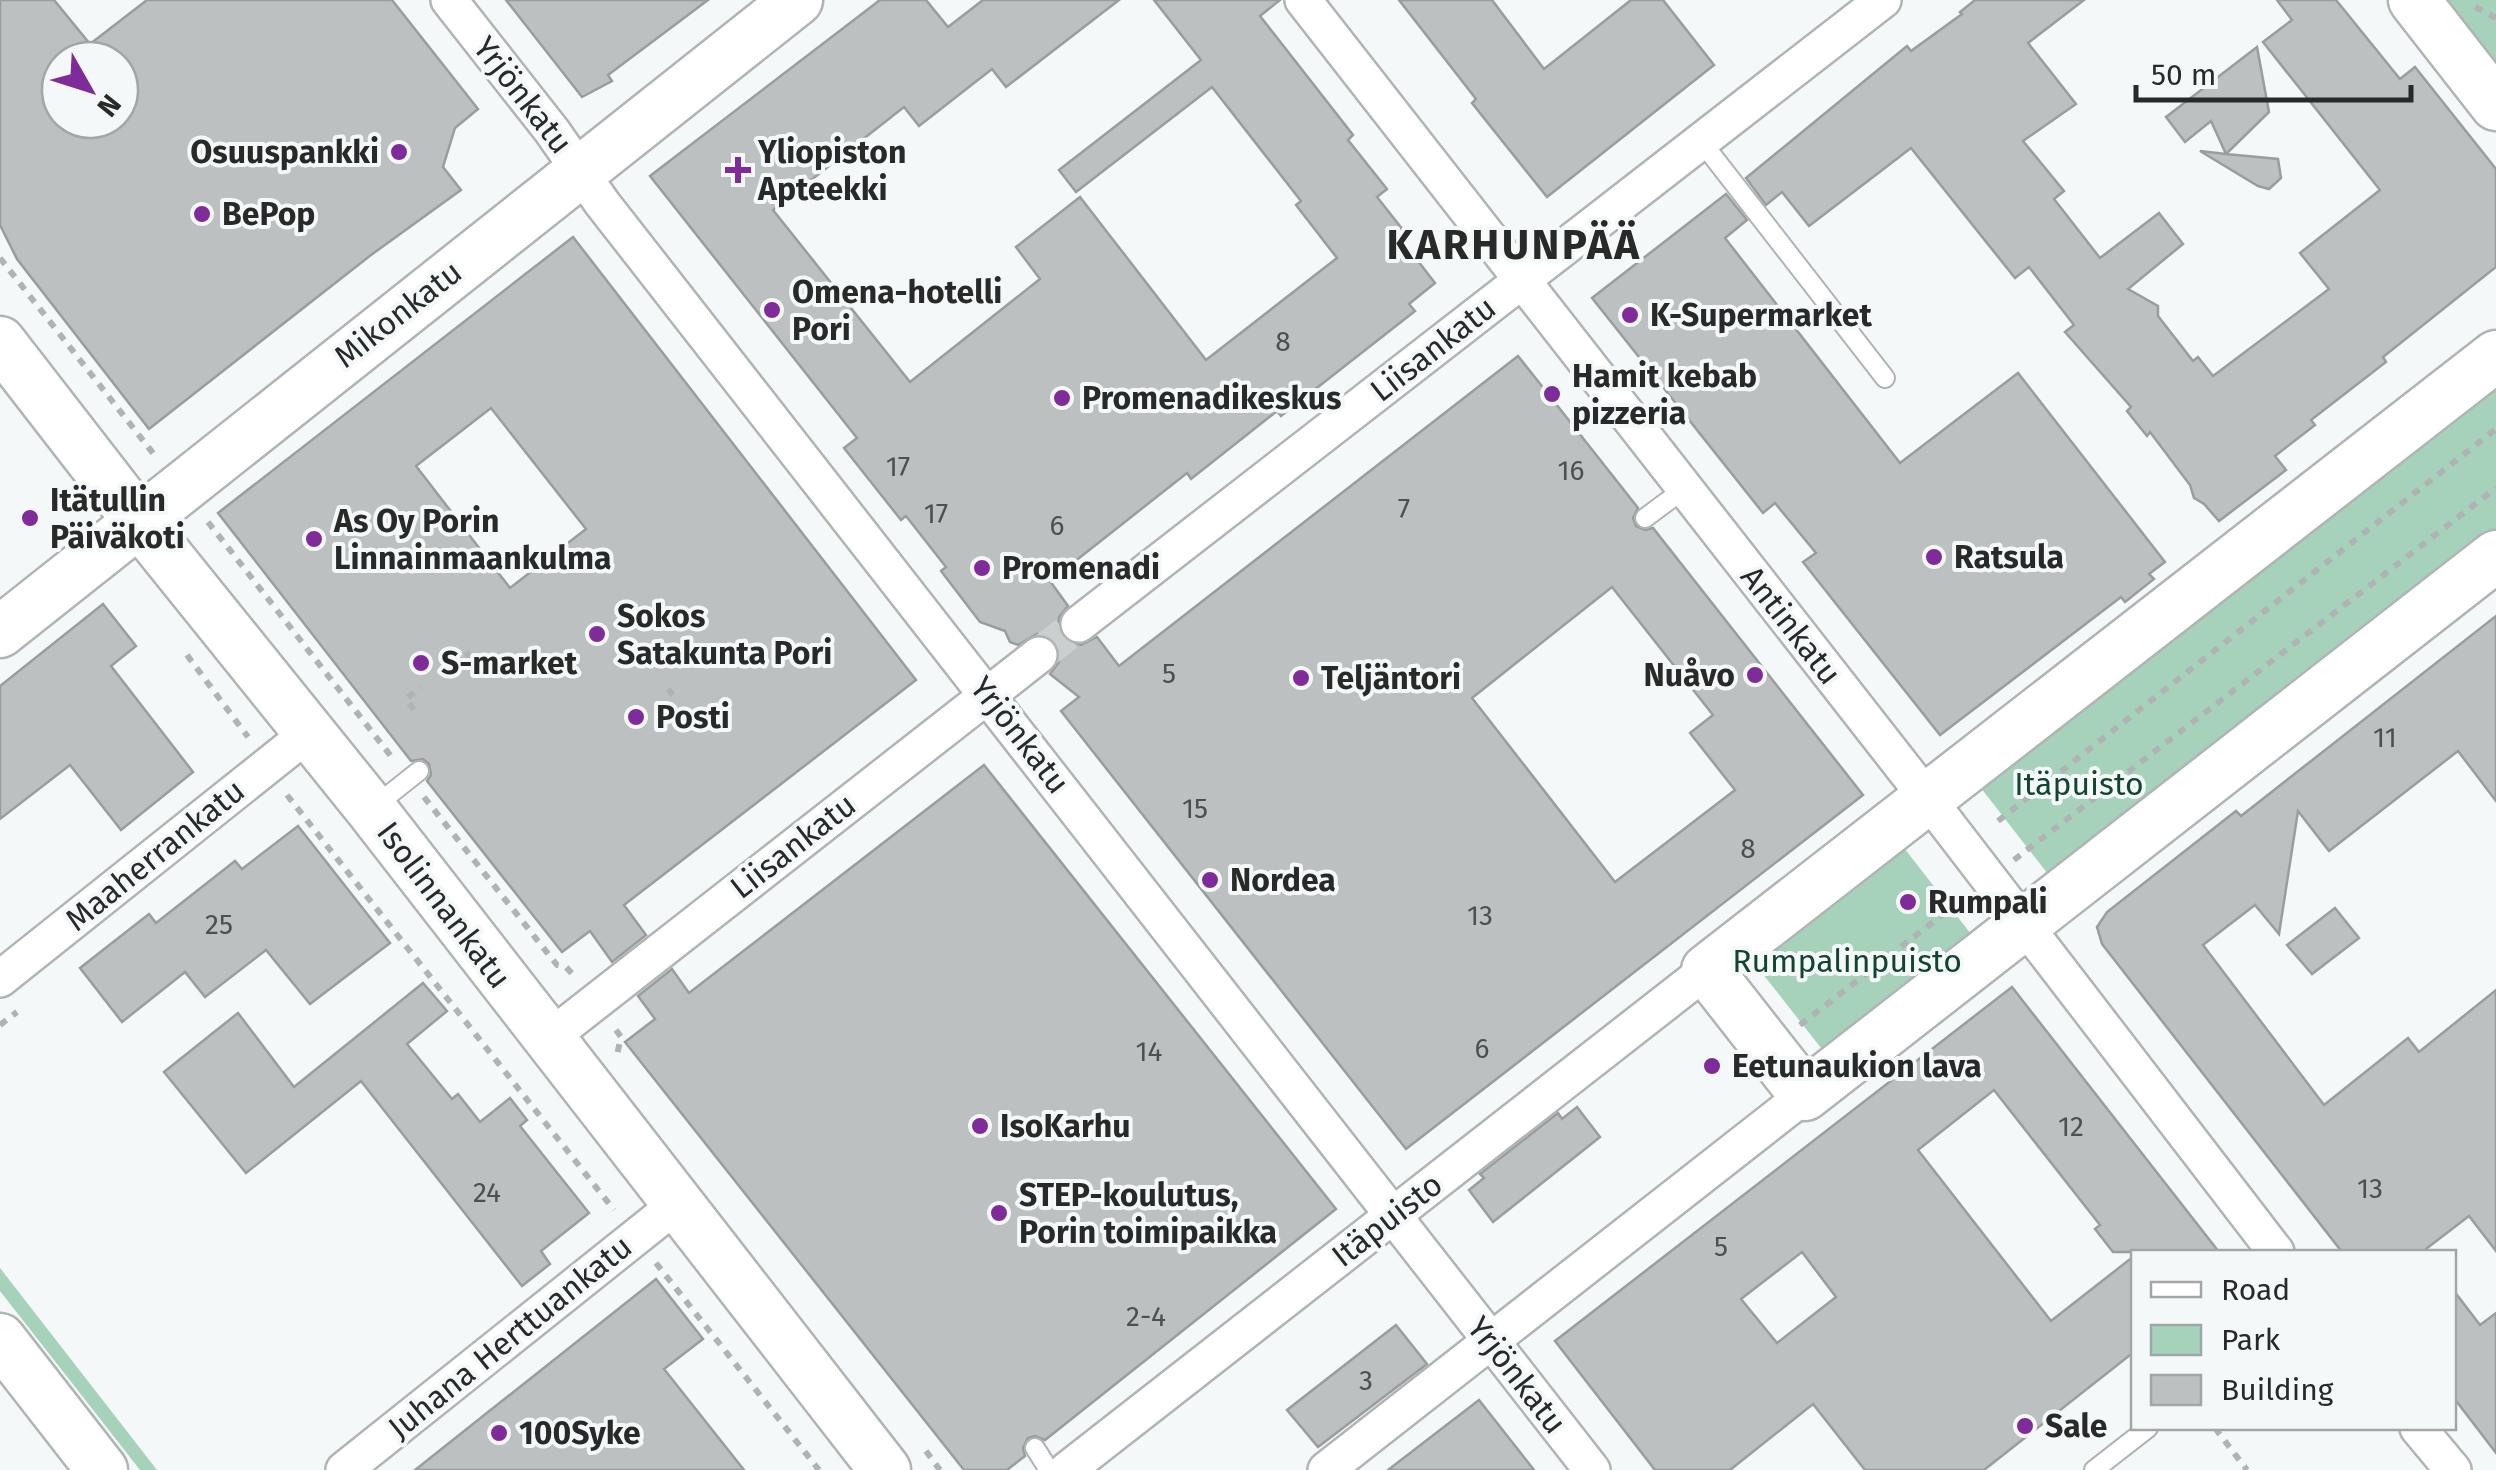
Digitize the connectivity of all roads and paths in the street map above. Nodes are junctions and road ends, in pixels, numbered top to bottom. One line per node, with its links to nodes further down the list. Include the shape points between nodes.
1 (448, 0): 10 (street, Yrjönkatu)
2 (797, 0): 10 (main road, Mikonkatu)
3 (1303, 0): 12 (street, Antinkatu)
4 (1883, 0): 9 (street, Liisankatu)
5 (2414, 0): 8 (main road)
6 (2469, 0): 7 (path)
7 (2496, 18)
8 (2496, 105)
9 (1700, 142): 12 (street, Liisankatu); 15 (lane)
10 (581, 169): 17 (main road, Mikonkatu); 31 (street, Yrjönkatu)
11 (0, 258): 17 (path)
12 (1521, 281): 19 (street, Antinkatu); 23 (street, Liisankatu)
13 (0, 342): 21 (main road, Isolinnankatu)
14 (2496, 356): 37 (main road, Itäpuisto)
15 (1885, 378)
16 (2496, 429): 38 (path)
17 (180, 487): 21 (main road, Mikonkatu); 36 (path)
18 (2496, 488): 39 (path)
19 (1684, 489): 20 (lane); 37 (street, Antinkatu)
20 (1645, 518)
21 (138, 520): 24 (main road, Mikonkatu); 34 (main road, Isolinnankatu)
22 (2496, 556): 40 (main road)
23 (1079, 624)
24 (0, 632)
25 (179, 645): 35 (path)
26 (466, 652): 28 (path)
27 (1039, 655): 31 (street, Liisankatu)
28 (476, 665)
29 (421, 686): 33 (path, via 406,699)
30 (668, 689): 32 (path)
31 (988, 695): 43 (street, Liisankatu); 48 (street, Yrjönkatu)
32 (677, 700)
33 (414, 710)
34 (310, 732): 35 (street, Maaherrankatu); 36 (main road, Isolinnankatu)
35 (265, 767): 42 (street, Maaherrankatu); 49 (path)
36 (399, 786): 43 (path); 44 (main road, Isolinnankatu)
37 (1926, 798): 39 (street, Antinkatu); 41 (main road, Itäpuisto)
38 (1998, 821)
39 (1989, 879): 40 (street, Antinkatu); 45 (path)
40 (2024, 924): 46 (main road); 50 (street, Antinkatu)
41 (1707, 970): 45 (main road); 48 (street, Itäpuisto)
42 (0, 979)
43 (593, 1001): 44 (street, Liisankatu)
44 (548, 1039): 47 (main road, Isolinnankatu)
45 (1770, 1048): 46 (main road)
46 (1806, 1094): 52 (street)
47 (676, 1205): 49 (street, Juhana Herttuankatu); 60 (main road, Isolinnankatu)
48 (1394, 1216): 52 (street, Yrjönkatu); 62 (street, Itäpuisto)
49 (635, 1236): 58 (street, Juhana Herttuankatu); 59 (path)
50 (2274, 1250)
51 (0, 1339): 57 (main road)
52 (1491, 1342): 63 (street); 64 (street, Yrjönkatu)
53 (2145, 1430): 65 (lane)
54 (2217, 1430): 66 (path)
55 (2420, 1430): 67 (street)
56 (1035, 1448): 61 (lane)
57 (102, 1470)
58 (344, 1470)
59 (819, 1470)
60 (884, 1470)
61 (1050, 1470)
62 (1068, 1470)
63 (1326, 1470)
64 (1592, 1470)
65 (2094, 1470)
66 (2247, 1470)
67 (2453, 1470)

